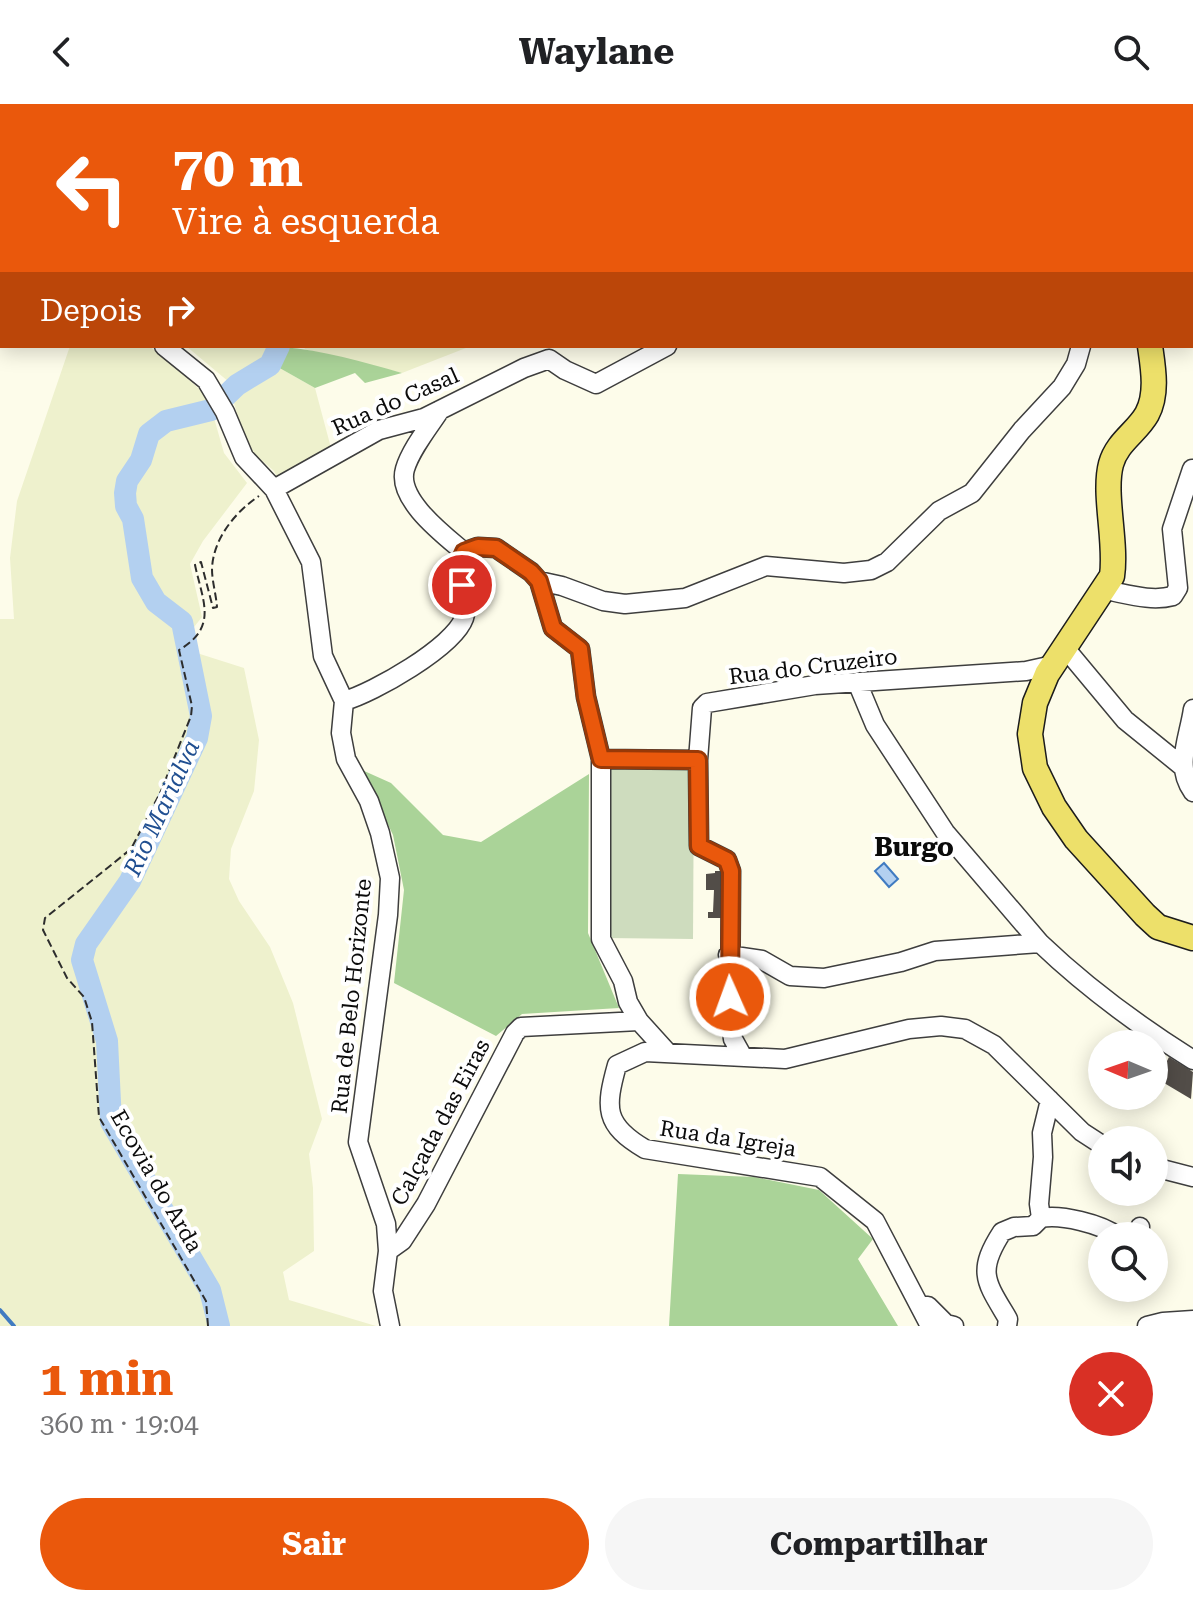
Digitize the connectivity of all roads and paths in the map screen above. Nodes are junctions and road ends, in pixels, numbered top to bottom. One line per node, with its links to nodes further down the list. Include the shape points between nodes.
1 (166, 348): 7 (street, Rua de Belo Horizonte, via 206,380 244,457)
2 (663, 348): 5 (street, Rua do Casal, via 596,384 549,359)
3 (1080, 348): 9 (street, via 1062,387 972,493 939,511 887,562 871,570 844,573 766,566 685,598 625,604)
4 (1150, 348): 10 (main road, via 1153,397 1111,464 1114,558)
5 (440, 410): 7 (street, Rua do Casal, via 379,430); 8 (street, via 405,468 404,482 422,513)
6 (1192, 469): 10 (street, via 1172,529 1178,588 1173,596)
7 (274, 489): 13 (street, Rua de Belo Horizonte, via 311,562 323,656); 35 (path, Ecovia do Arda, via 246,504 222,534 212,569 217,607 213,608 201,562 195,565 206,615 200,634 179,650 191,716 131,849 45,918 43,930 67,978 84,997 92,1022 99,1117 206,1301)
8 (464, 552): 9 (street, via 496,548); 13 (street, via 458,566 466,605 456,630 417,664 364,696)
9 (539, 581): 15 (street, via 553,628 580,649)
10 (1105, 590): 11 (main road)
11 (1059, 656): 12 (street, Rua do Cruzeiro, via 1026,671); 17 (street); 19 (main road, via 1035,703 1030,734 1035,768 1076,839 1145,915 1158,927)
12 (857, 682): 16 (street, Rua do Cruzeiro, via 707,703 702,708); 20 (street, via 875,725 945,832)
13 (344, 701): 32 (street, Rua de Belo Horizonte, via 341,733 346,759 369,801 390,878 358,1142 386,1224)
14 (1193, 709): 17 (street)
15 (601, 759): 16 (street); 22 (street, via 601,939)
16 (698, 760): 21 (street, via 699,846 727,860 731,871)
17 (1183, 767): 18 (street)
18 (1193, 792)
19 (1193, 938)
20 (1040, 943): 21 (street, via 935,951 824,978 790,976 762,960); 25 (street, via 1156,1037)
21 (728, 955): 24 (street, via 733,1039)
22 (639, 1021): 23 (street); 32 (street, Calçada das Eiras, via 521,1027 426,1204 402,1241)
23 (668, 1053): 24 (street, Rua da Igreja); 33 (street, Rua da Igreja, via 645,1052 617,1065 609,1117 625,1138 645,1149 820,1177 875,1221)
24 (743, 1057): 26 (street, Rua da Igreja, via 785,1059 909,1029 965,1029 994,1045)
25 (1193, 1060)
26 (1050, 1100): 27 (street, Rua da Igreja); 30 (street, via 1042,1133)
27 (1088, 1136)
28 (1168, 1171): 29 (street)
29 (1193, 1177)
30 (1041, 1218): 31 (street); 39 (street, via 1033,1226 1002,1232 987,1262 986,1282)
31 (1088, 1225)
32 (388, 1251): 36 (street, Rua de Belo Horizonte, via 383,1291)
33 (920, 1306): 37 (street, Rua da Igreja); 38 (street, via 928,1306)
34 (1193, 1320): 40 (street)
35 (208, 1326)
36 (390, 1326)
37 (930, 1326)
38 (954, 1326)
39 (1007, 1326)
40 (1147, 1326)

